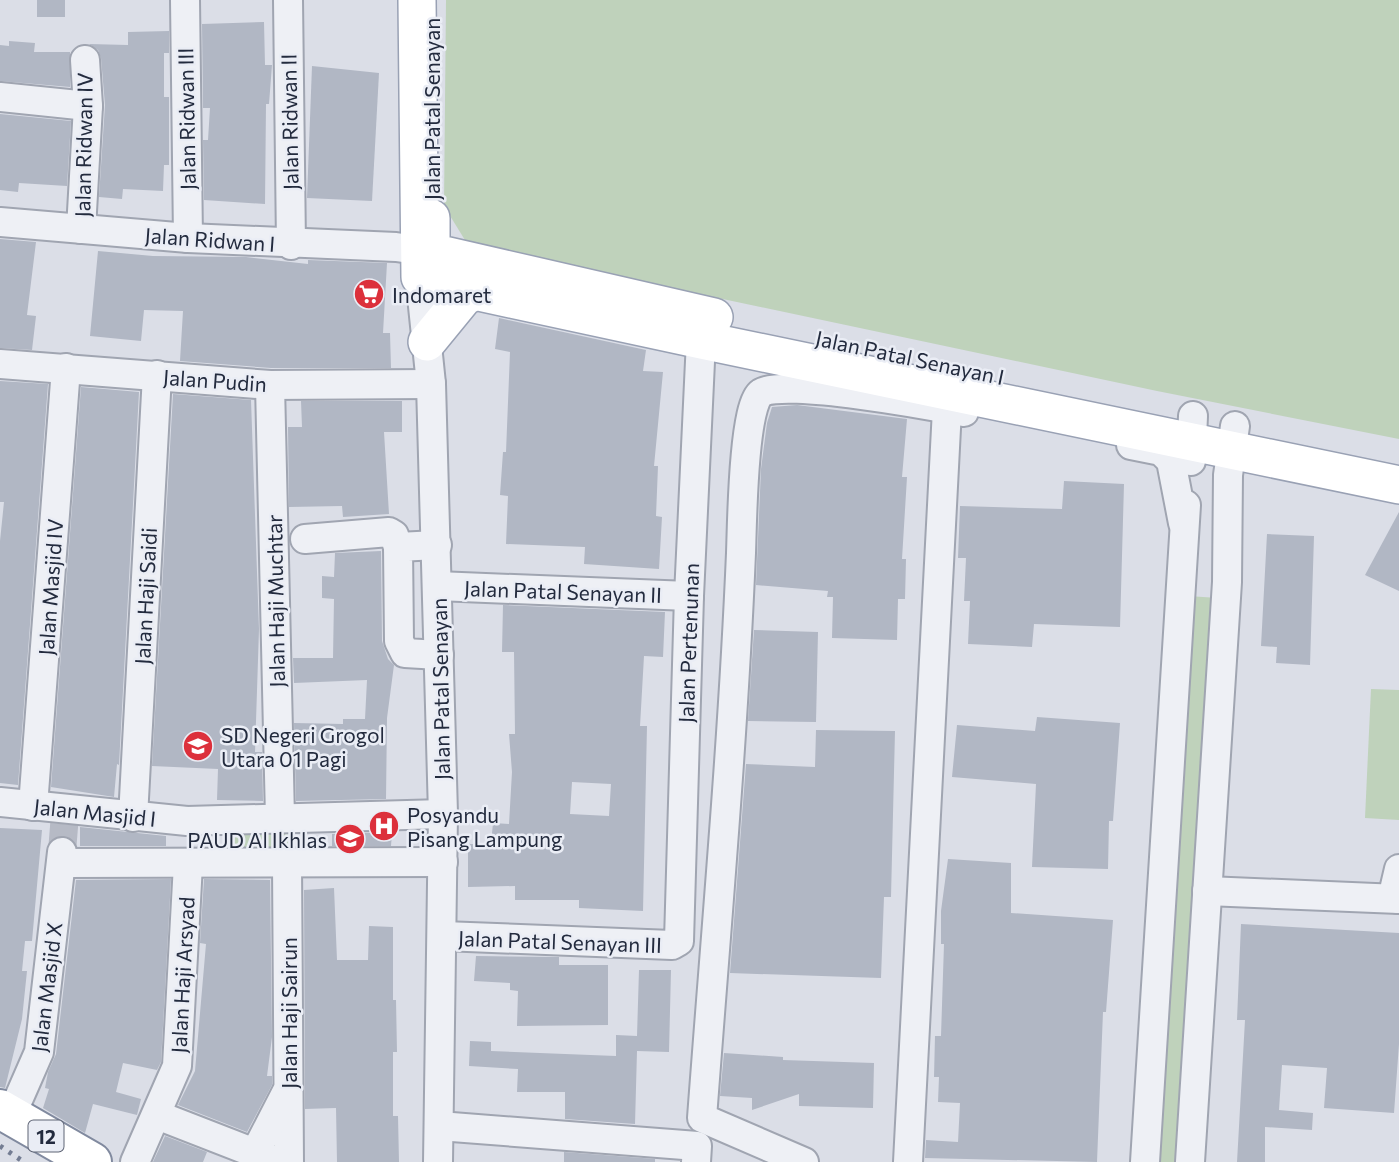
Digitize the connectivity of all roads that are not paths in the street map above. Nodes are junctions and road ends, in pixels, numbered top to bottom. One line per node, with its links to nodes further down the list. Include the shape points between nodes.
1 (185, 0): 10 (street, Jalan Ridwan III)
2 (288, 0): 11 (street, Jalan Ridwan II)
3 (417, 0): 12 (main road, Jalan Patal Senayan)
4 (431, 0): 12 (main road, Jalan Patal Senayan)
5 (85, 60): 7 (street, Jalan Ridwan IV)
6 (0, 97): 7 (street)
7 (88, 106): 9 (street, Jalan Ridwan IV)
8 (0, 222): 9 (street, Jalan Ridwan I)
9 (81, 229): 10 (street, Jalan Ridwan I)
10 (188, 238): 11 (street, Jalan Ridwan I)
11 (292, 245): 12 (street, Jalan Ridwan I)
12 (425, 272): 13 (main road, Jalan Patal Senayan I); 15 (street, Jalan Patal Senayan); 22 (main road, Jalan Patal Senayan I, via 694,313)
13 (474, 291): 14 (main road, Jalan Patal Senayan I); 15 (main road)
14 (701, 340): 22 (main road, Jalan Patal Senayan I); 33 (street, Jalan Pertenunan)
15 (427, 342): 19 (street, Jalan Patal Senayan)
16 (0, 364): 17 (street, Jalan Pudin)
17 (66, 368): 18 (street, Jalan Pudin); 36 (street, Jalan Masjid IV)
18 (157, 375): 20 (street, Jalan Pudin); 38 (street, Jalan Haji Saidi)
19 (431, 384): 20 (street, Jalan Pudin); 28 (street, Jalan Patal Senayan)
20 (270, 385): 39 (street, Jalan Haji Muchtar)
21 (947, 409): 26 (street, via 1161,451 1171,461); 58 (street, via 846,393 773,388 761,393 753,405 744,464 736,676 702,1118); 59 (street)
22 (1193, 428): 23 (main road, Jalan Patal Senayan I); 26 (street)
23 (1233, 437): 24 (main road, Jalan Patal Senayan I); 25 (main road, Jalan Patal Senayan I); 31 (street)
24 (1399, 464)
25 (1399, 485)
26 (1183, 523): 30 (street)
27 (306, 538): 29 (street, via 389,532)
28 (437, 545): 29 (street); 32 (street, Jalan Patal Senayan)
29 (398, 547): 34 (street, via 400,647 405,653)
30 (1180, 577): 31 (street); 60 (street)
31 (1227, 582): 44 (street)
32 (437, 586): 33 (street, Jalan Patal Senayan II); 34 (street, Jalan Patal Senayan)
33 (689, 596): 47 (street, Jalan Pertenunan, via 681,924)
34 (439, 655): 37 (street, Jalan Patal Senayan)
35 (0, 802): 36 (street, Jalan Masjid I)
36 (33, 806): 38 (street, Jalan Masjid I)
37 (443, 814): 39 (street, Jalan Masjid I); 40 (street, Jalan Patal Senayan)
38 (133, 817): 39 (street, Jalan Masjid I, via 187,821)
39 (280, 818)
40 (443, 862): 42 (street); 46 (street, Jalan Patal Senayan)
41 (188, 864): 42 (street); 49 (street, Jalan Masjid X, via 62,858 39,1052); 50 (street, Jalan Haji Arsyad, via 180,1047 171,1085)
42 (287, 864): 48 (street, Jalan Haji Sairun)
43 (1399, 869): 45 (street)
44 (1207, 891): 45 (street); 61 (street)
45 (1398, 899)
46 (443, 936): 47 (street, Jalan Patal Senayan III); 51 (street, Jalan Patal Senayan)
47 (676, 944)
48 (288, 1088): 53 (street); 56 (street, Jalan Haji Sairun)
49 (5, 1112): 54 (highway, 12)
50 (157, 1115): 53 (street); 55 (street, Jalan Haji Arsyad)
51 (439, 1126): 52 (street); 57 (street, Jalan Patal Senayan)
52 (697, 1154)
53 (266, 1158)
54 (92, 1162)
55 (135, 1162)
56 (289, 1162)
57 (438, 1162)
58 (804, 1162)
59 (908, 1162)
60 (1145, 1162)
61 (1190, 1162)

